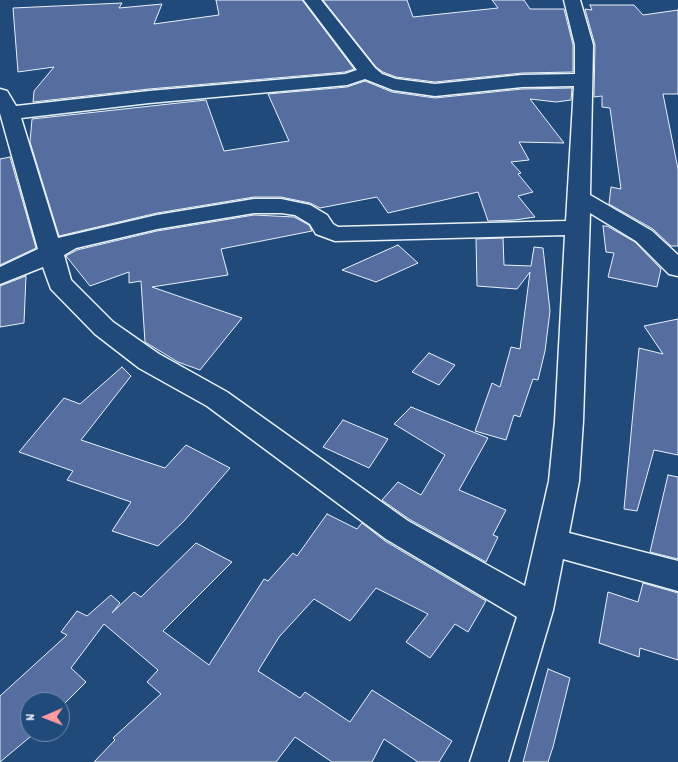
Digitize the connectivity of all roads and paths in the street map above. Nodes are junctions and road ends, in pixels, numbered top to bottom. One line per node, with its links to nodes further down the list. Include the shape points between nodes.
1 (312, 0): 3 (street)
2 (572, 0): 4 (street, via 584,45)
3 (368, 72): 4 (street, via 393,84 435,90 522,81); 5 (street, via 347,79 149,97)
4 (584, 80): 6 (street)
5 (5, 104): 8 (street)
6 (579, 198): 7 (street); 9 (street, via 644,236)
7 (578, 228): 8 (street, via 335,234 302,210 254,206 157,222 68,242); 11 (street, via 569,421 564,481)
8 (51, 250): 10 (street, via 34,262); 13 (street, via 60,282 104,328 149,361 217,399 397,530)
9 (678, 268)
10 (0, 276)
11 (552, 542): 12 (street); 13 (street)
12 (678, 576)
13 (536, 610): 14 (street)
14 (489, 762)

